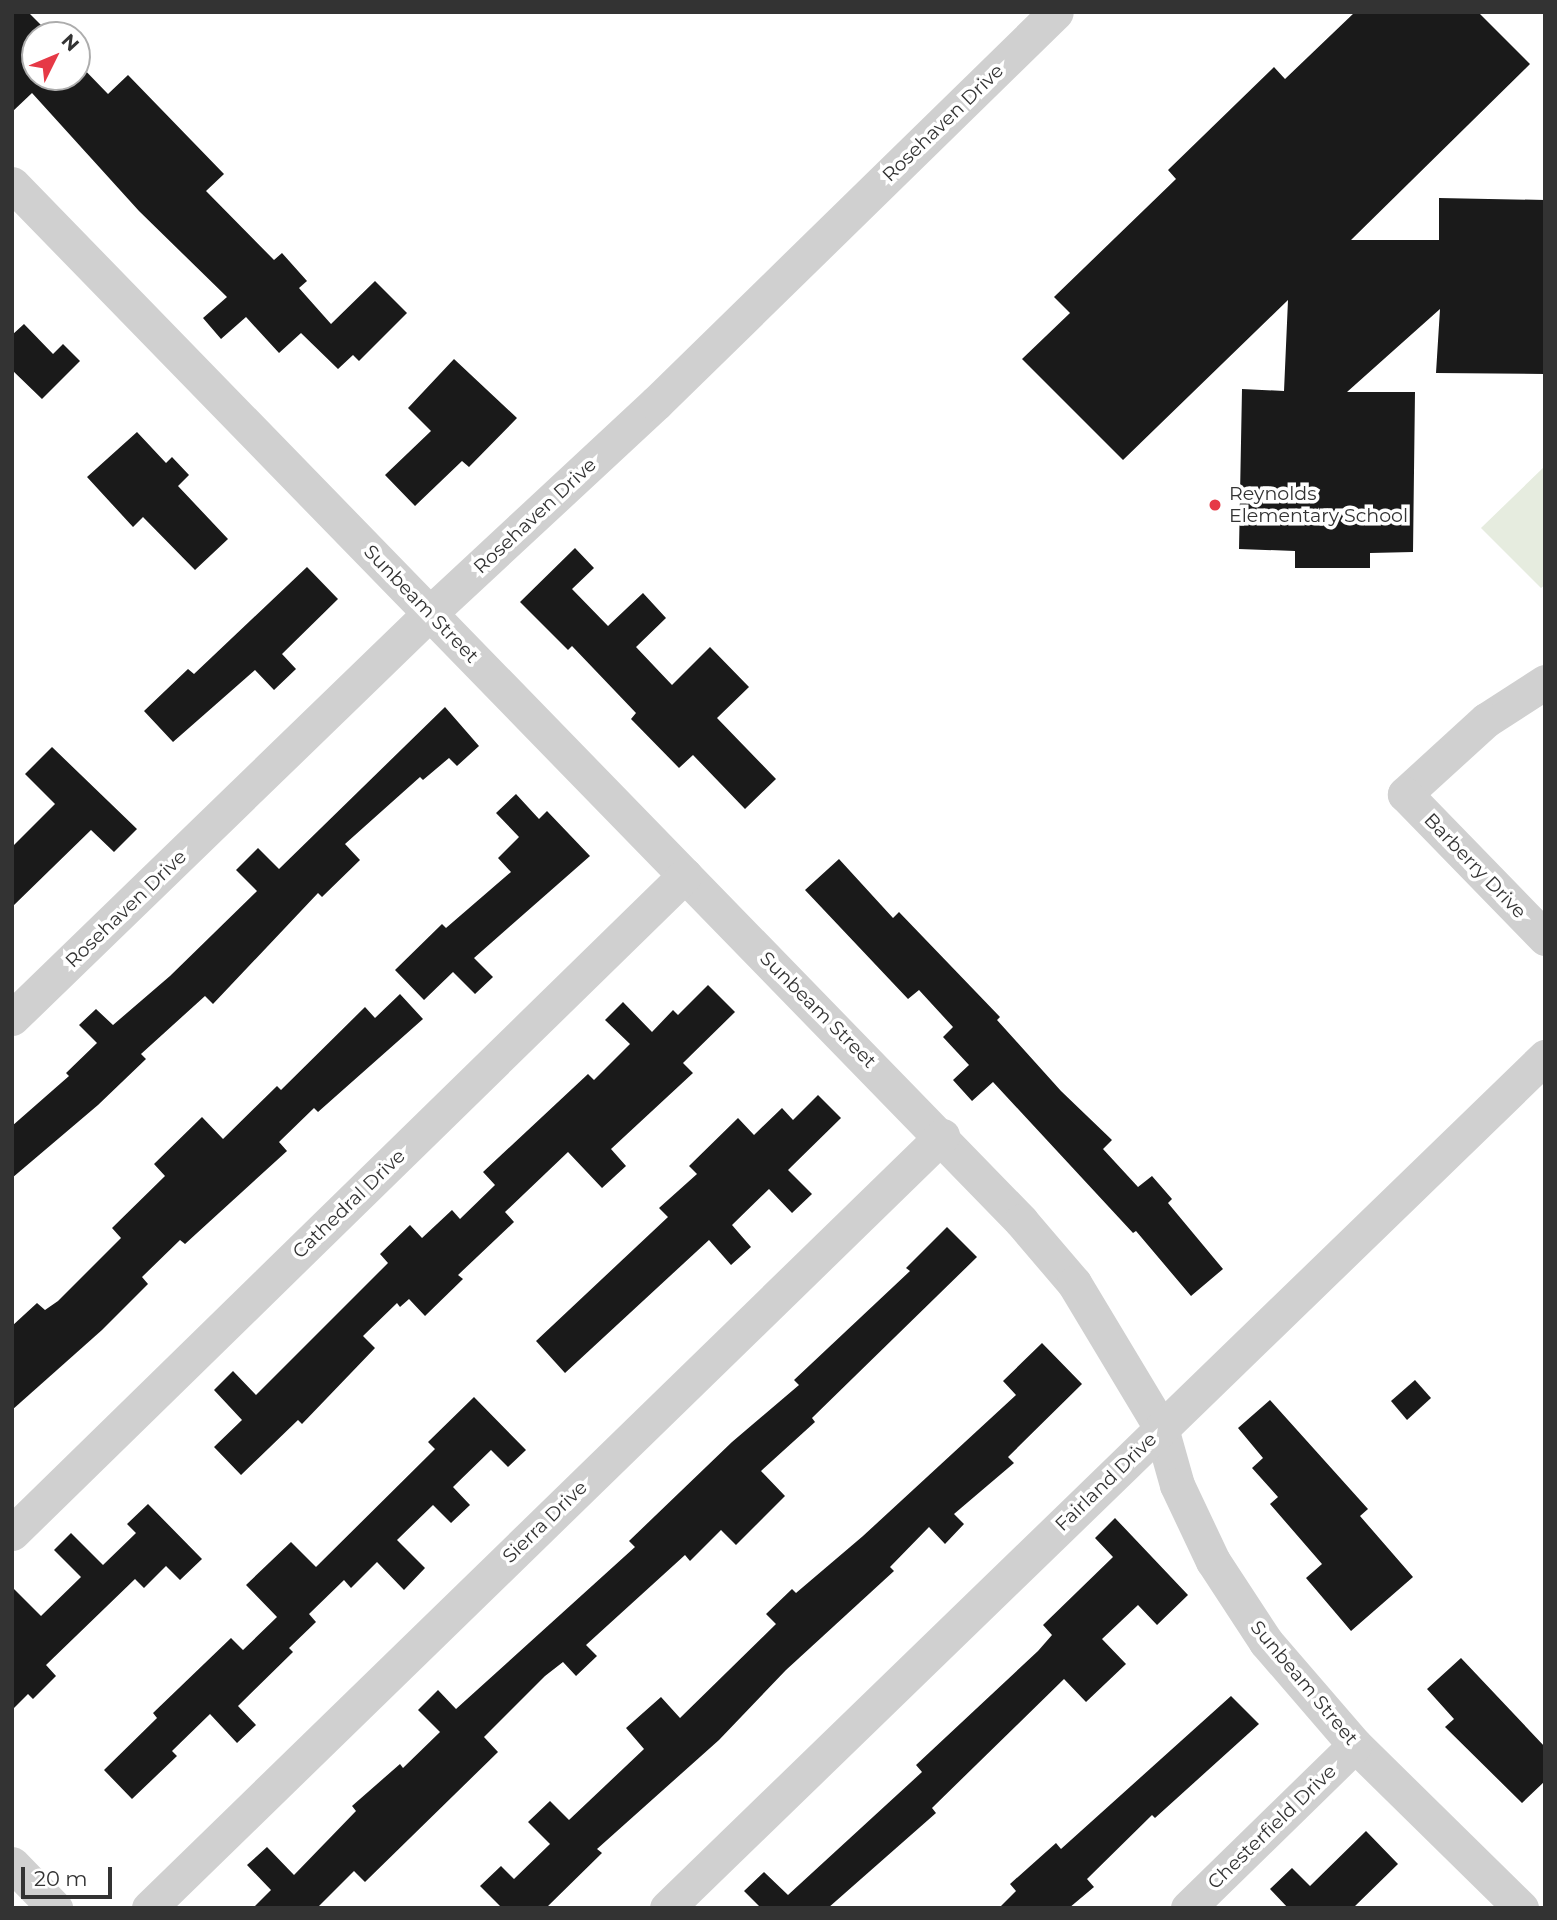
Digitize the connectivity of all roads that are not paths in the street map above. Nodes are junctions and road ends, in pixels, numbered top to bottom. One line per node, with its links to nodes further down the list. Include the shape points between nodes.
1 (1056, 12): 3 (street, Rosehaven Drive, via 656,404)
2 (12, 184): 3 (street, Sunbeam Street)
3 (430, 613): 5 (street, Sunbeam Street); 7 (street, Rosehaven Drive)
4 (1545, 682): 6 (street, Barberry Drive, via 1486,720 1405,794)
5 (685, 876): 9 (street, Sunbeam Street); 11 (street, Cathedral Drive)
6 (1545, 938)
7 (12, 1018)
8 (1545, 1057): 10 (street, Fairland Drive)
9 (942, 1136): 10 (street, Sunbeam Street, via 1074,1283); 15 (street, Sierra Drive)
10 (1161, 1429): 12 (street, Sunbeam Street, via 1177,1485 1213,1561 1266,1642); 16 (street, Fairland Drive)
11 (12, 1533)
12 (1355, 1745): 17 (street, Chesterfield Drive); 18 (street, Sunbeam Street)
13 (12, 1864): 14 (street)
14 (55, 1908)
15 (149, 1908)
16 (667, 1908)
17 (1188, 1908)
18 (1521, 1908)

